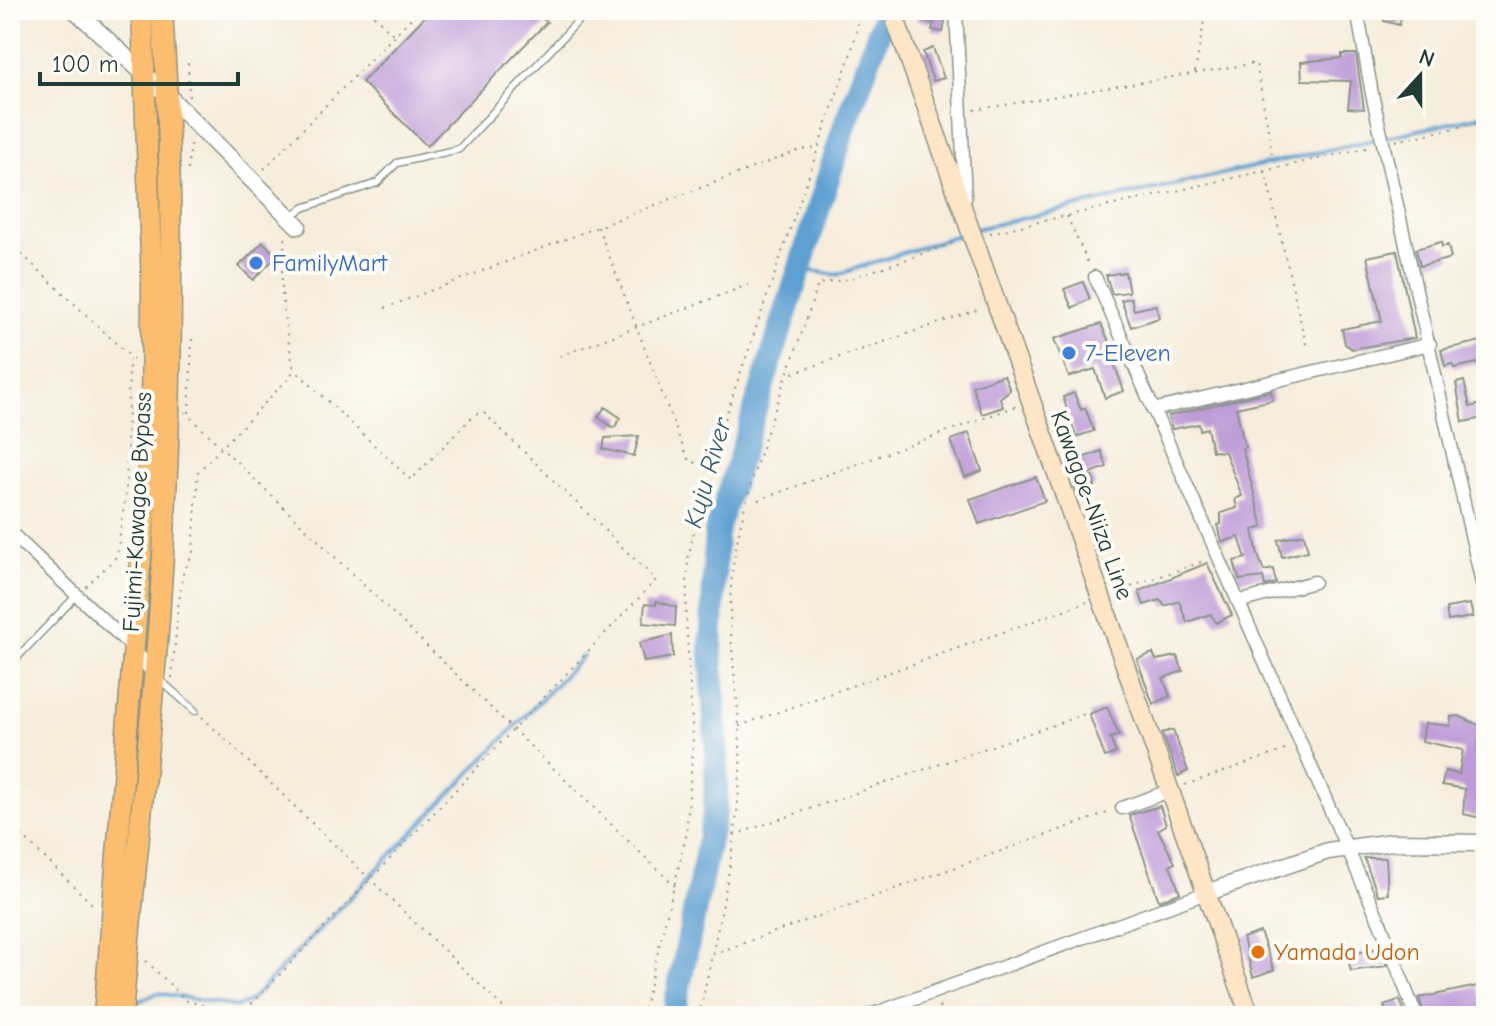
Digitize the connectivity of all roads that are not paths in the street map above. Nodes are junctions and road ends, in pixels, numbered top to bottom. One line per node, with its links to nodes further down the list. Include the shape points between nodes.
1 (16, 10): 9 (street)
2 (75, 10): 10 (street)
3 (142, 10): 10 (highway, Fujimi-Kawagoe Bypass)
4 (162, 10): 11 (highway, Fujimi-Kawagoe Bypass)
5 (588, 10): 13 (lane, via 459,149 397,163 377,183 303,208)
6 (892, 10): 12 (main road, Kawagoe-Niiza Line)
7 (956, 10): 12 (street)
8 (1357, 10): 15 (street)
9 (10, 16)
10 (147, 79): 11 (street); 22 (highway, Fujimi-Kawagoe Bypass, via 153,367)
11 (168, 96): 13 (street); 24 (highway, Fujimi-Kawagoe Bypass, via 179,411)
12 (965, 218): 26 (main road, Kawagoe-Niiza Line)
13 (294, 222)
14 (1095, 277): 16 (street)
15 (1430, 344): 16 (street); 20 (street)
16 (1153, 410): 21 (street)
17 (10, 532): 19 (street)
18 (1314, 582): 21 (street)
19 (76, 596): 22 (street); 23 (lane)
20 (1486, 601)
21 (1238, 602): 29 (street)
22 (134, 649): 24 (street); 31 (highway, Fujimi-Kawagoe Bypass)
23 (10, 665)
24 (162, 681): 25 (lane); 32 (highway, Fujimi-Kawagoe Bypass)
25 (195, 711)
26 (1169, 791): 27 (street); 30 (main road, Kawagoe-Niiza Line)
27 (1122, 808)
28 (1486, 843): 29 (street, via 1392,842)
29 (1346, 848): 30 (street); 35 (street)
30 (1206, 893): 33 (street); 34 (main road, Kawagoe-Niiza Line)
31 (104, 1016)
32 (122, 1016)
33 (868, 1016)
34 (1250, 1016)
35 (1416, 1016)

